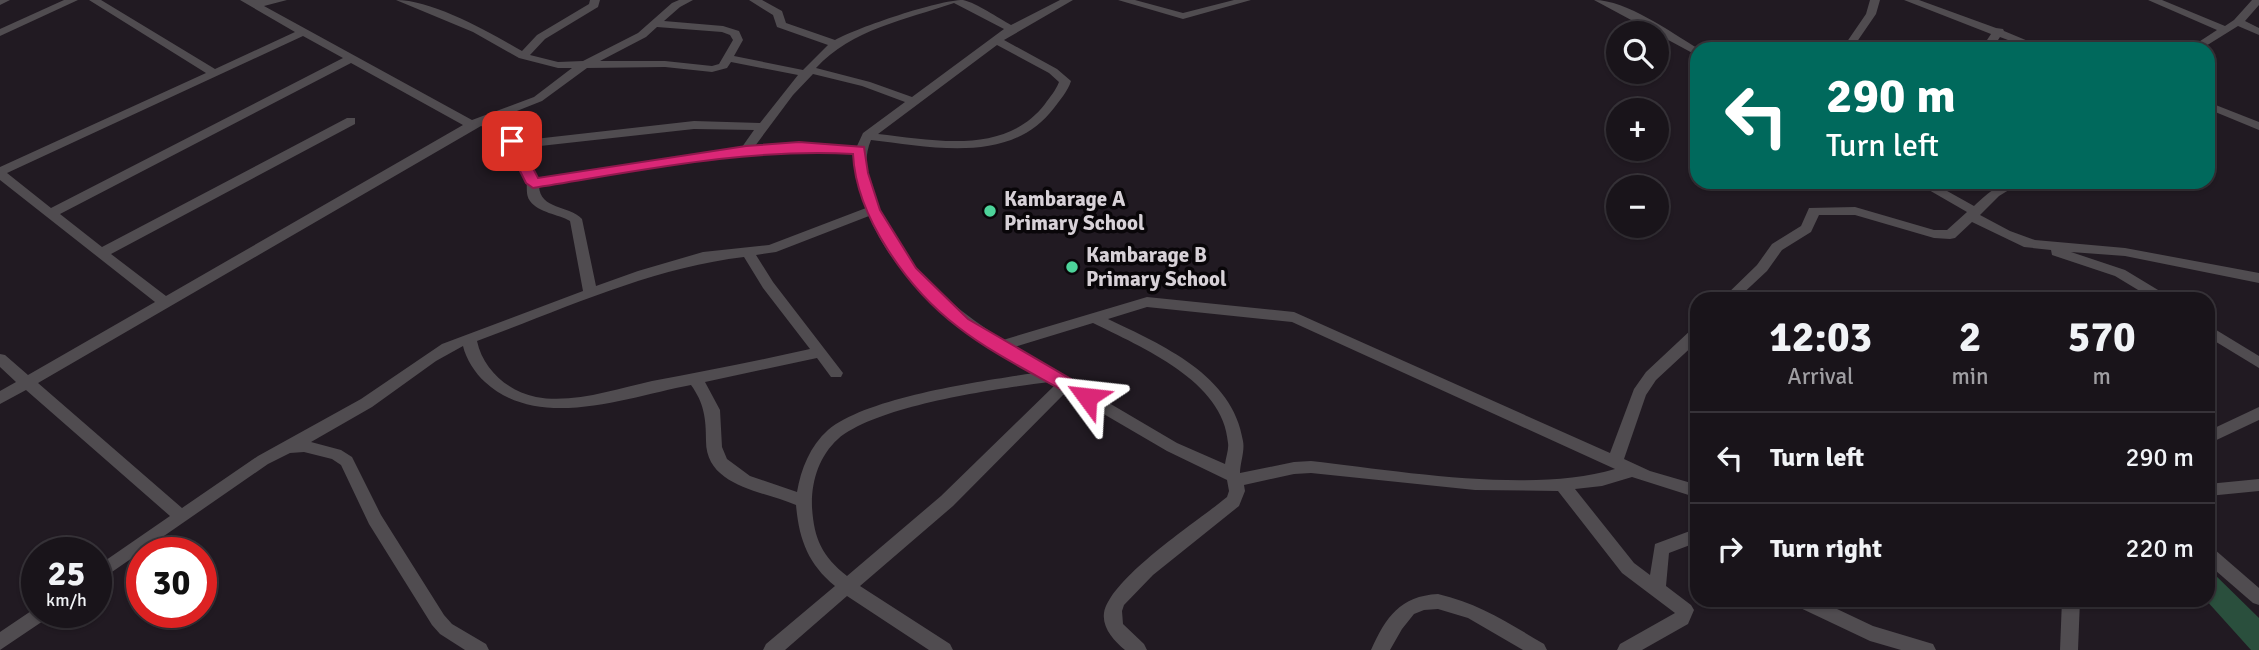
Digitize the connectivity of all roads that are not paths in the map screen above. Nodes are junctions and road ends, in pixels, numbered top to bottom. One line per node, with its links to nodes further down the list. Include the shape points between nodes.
1 (73, 0): 25 (street)
2 (94, 0): 39 (street)
3 (282, 0): 17 (street)
4 (401, 0): 34 (street, via 484,33)
5 (595, 0): 34 (street, via 594,5 541,37)
6 (688, 0): 20 (street)
7 (754, 0): 32 (street, via 778,13 781,24)
8 (955, 0): 21 (street); 32 (street)
9 (1068, 0): 21 (street)
10 (1123, 0): 11 (street, via 1184,16)
11 (1246, 0)
12 (1599, 0): 33 (street)
13 (1875, 0): 28 (street)
14 (1909, 0): 18 (street)
15 (2153, 0): 22 (street)
16 (2258, 0): 19 (street)
17 (249, 2): 26 (street)
18 (1941, 5): 23 (street)
19 (2238, 22): 22 (street); 24 (street)
20 (657, 24): 35 (street, via 735,33 738,40); 37 (street)
21 (1011, 29): 27 (street)
22 (2226, 30): 31 (street)
23 (1999, 32): 29 (street); 30 (street)
24 (2259, 32)
25 (0, 33)
26 (302, 33): 36 (street); 39 (street)
27 (996, 40): 40 (street); 46 (street, via 1065,81 1036,121 1005,138 979,144)
28 (1852, 42)
29 (1991, 42)
30 (2024, 42)
31 (2205, 42)
32 (837, 44): 38 (street)
33 (1690, 48)
34 (523, 57): 37 (street)
35 (729, 58): 37 (street, via 712,69 666,64); 38 (street)
36 (349, 59): 43 (street); 55 (street)
37 (581, 67): 43 (street, via 532,103)
38 (809, 72): 40 (street, via 866,84); 45 (street)
39 (214, 73): 50 (street)
40 (914, 101): 46 (street)
41 (2215, 108): 44 (street)
42 (351, 121): 58 (street)
43 (475, 123): 47 (street, via 494,125); 64 (street)
44 (2259, 126)
45 (763, 127): 47 (street, via 694,125); 48 (street)
46 (867, 136): 49 (street)
47 (514, 145): 51 (street)
48 (746, 150): 49 (street); 51 (street)
49 (859, 150): 54 (street)
50 (0, 173): 55 (street)
51 (533, 183): 63 (street, via 539,202 576,219)
52 (1933, 189): 56 (street)
53 (2003, 189): 56 (street)
54 (872, 210): 59 (street, via 799,240); 69 (street, via 911,272 963,323)
55 (53, 212): 58 (street)
56 (1974, 214): 57 (street); 61 (street, via 1944,236 1855,211 1814,211 1806,229 1777,247)
57 (2029, 244): 60 (street, via 2125,252); 62 (street, via 2120,272)
58 (104, 252): 64 (street)
59 (748, 253): 63 (street, via 683,261); 70 (street)
60 (2259, 278)
61 (1736, 292)
62 (2152, 292)
63 (590, 293): 67 (street)
64 (164, 302): 76 (street)
65 (1093, 317): 69 (street); 81 (street, via 1147,302 1172,302 1299,318); 83 (street, via 1178,361 1211,389 1236,433 1239,445)
66 (2215, 335): 72 (street)
67 (469, 339): 74 (street, via 470,355 487,376 511,392 541,403); 80 (street, via 439,351 392,386)
68 (1690, 339): 81 (street, via 1639,393)
69 (1000, 346): 75 (street)
70 (820, 352): 73 (street); 74 (street)
71 (0, 359): 76 (street)
72 (2259, 363)
73 (836, 373)
74 (694, 378): 88 (street, via 712,408 711,445 717,458 744,480)
75 (1058, 380): 83 (street); 88 (street, via 905,405 854,423 836,433 817,454); 93 (street, via 993,458)
76 (27, 382): 77 (street); 89 (street)
77 (0, 398)
78 (2259, 413): 79 (street)
79 (2215, 435)
80 (288, 447): 89 (street); 101 (street, via 322,450 347,461 375,519 438,620)
81 (1615, 462): 82 (street)
82 (1633, 470): 84 (street, via 1617,477); 86 (street)
83 (1233, 477): 84 (street, via 1311,467 1416,479); 99 (street, via 1237,491 1233,501 1171,548 1117,601 1112,618)
84 (1561, 483): 94 (street, via 1616,556)
85 (2259, 485): 87 (street)
86 (1690, 489)
87 (2215, 489)
88 (803, 501): 93 (street, via 813,551)
89 (182, 517): 92 (street)
90 (1690, 537): 94 (street, via 1661,549)
91 (2215, 560): 95 (street)
92 (112, 565)
93 (848, 586): 102 (street); 103 (street)
94 (1657, 589): 108 (street, via 1686,615)
95 (2259, 598)
96 (1815, 607): 109 (street, via 1870,633)
97 (2071, 607): 110 (street)
98 (21, 627): 100 (street)
99 (1116, 631): 104 (street); 105 (street)
100 (0, 642)
101 (480, 650)
102 (772, 650)
103 (944, 650)
104 (1113, 650)
105 (1138, 650)
106 (1380, 650): 107 (street, via 1408,610 1432,600 1473,612)
107 (1538, 650)
108 (1626, 650)
109 (1927, 650)
110 (2069, 650)

